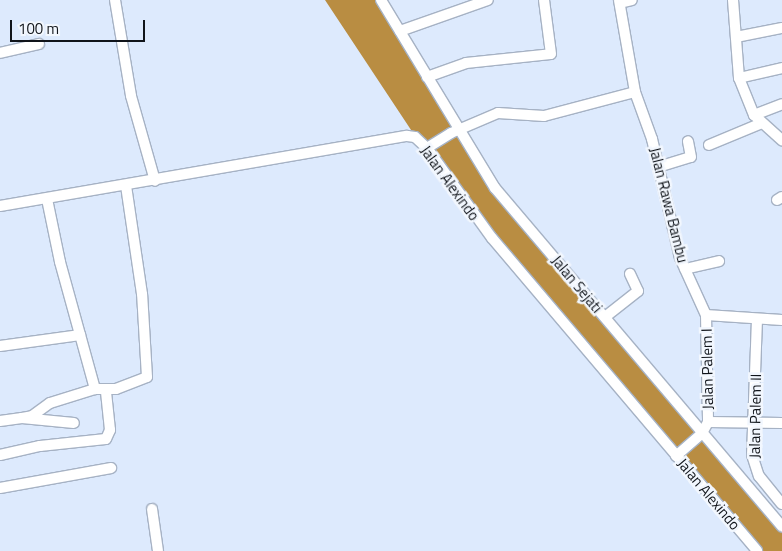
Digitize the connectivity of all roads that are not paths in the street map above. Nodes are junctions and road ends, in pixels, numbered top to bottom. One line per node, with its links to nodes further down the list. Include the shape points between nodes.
1 (115, 0): 26 (street, via 131,96)
2 (381, 0): 9 (street, Jalan Sejati)
3 (488, 0): 9 (street)
4 (544, 0): 14 (street, via 551,54 466,63)
5 (632, 0): 7 (street)
6 (733, 0): 10 (street)
7 (620, 1): 16 (street)
8 (782, 28): 10 (street)
9 (400, 31): 14 (street, Jalan Sejati)
10 (736, 37): 15 (street)
11 (39, 44): 12 (street)
12 (0, 53)
13 (782, 68): 15 (street)
14 (427, 77): 20 (street, Jalan Sejati)
15 (739, 78): 18 (street)
16 (635, 92): 20 (street, via 544,116 504,111); 25 (street, Jalan Rawa Bambu)
17 (782, 104): 18 (street)
18 (754, 115): 19 (street)
19 (762, 123): 21 (street); 23 (street)
20 (454, 132): 24 (street); 34 (street, Jalan Sejati, via 495,188)
21 (782, 140)
22 (688, 141): 25 (street, via 690,157)
23 (709, 145)
24 (427, 148): 26 (street, Jalan Alexindo, via 417,139 406,136); 48 (street, Jalan Alexindo, via 486,231)
25 (658, 167): 31 (street, Jalan Rawa Bambu)
26 (155, 181): 27 (street, Jalan Alexindo)
27 (126, 186): 28 (street, Jalan Alexindo); 40 (street, via 142,301 148,375 139,382)
28 (47, 199): 29 (street, Jalan Alexindo); 37 (street)
29 (0, 206)
30 (719, 261): 31 (street)
31 (685, 269): 33 (street, Jalan Rawa Bambu)
32 (630, 274): 34 (street, via 638,291)
33 (706, 315): 35 (street); 43 (street, Jalan Palem I)
34 (605, 317): 47 (street, Jalan Sejati)
35 (757, 320): 36 (street); 45 (street, Jalan Palem II)
36 (782, 320)
37 (80, 335): 38 (street); 39 (street)
38 (0, 346)
39 (95, 389): 40 (street); 41 (street, via 50,403 32,416)
40 (106, 391): 49 (street, via 110,430 106,439 40,446)
41 (22, 418): 42 (street); 44 (street)
42 (0, 421)
43 (708, 422): 45 (street); 47 (street)
44 (74, 423)
45 (754, 423): 46 (street); 52 (street, Jalan Palem II, via 752,461 759,476)
46 (782, 423)
47 (699, 436): 48 (street); 54 (street, Jalan Sejati)
48 (680, 453): 56 (street, Jalan Alexindo)
49 (0, 455)
50 (111, 468): 51 (street)
51 (0, 488)
52 (782, 504)
53 (152, 509): 55 (street)
54 (782, 527)
55 (158, 551)
56 (757, 551)

